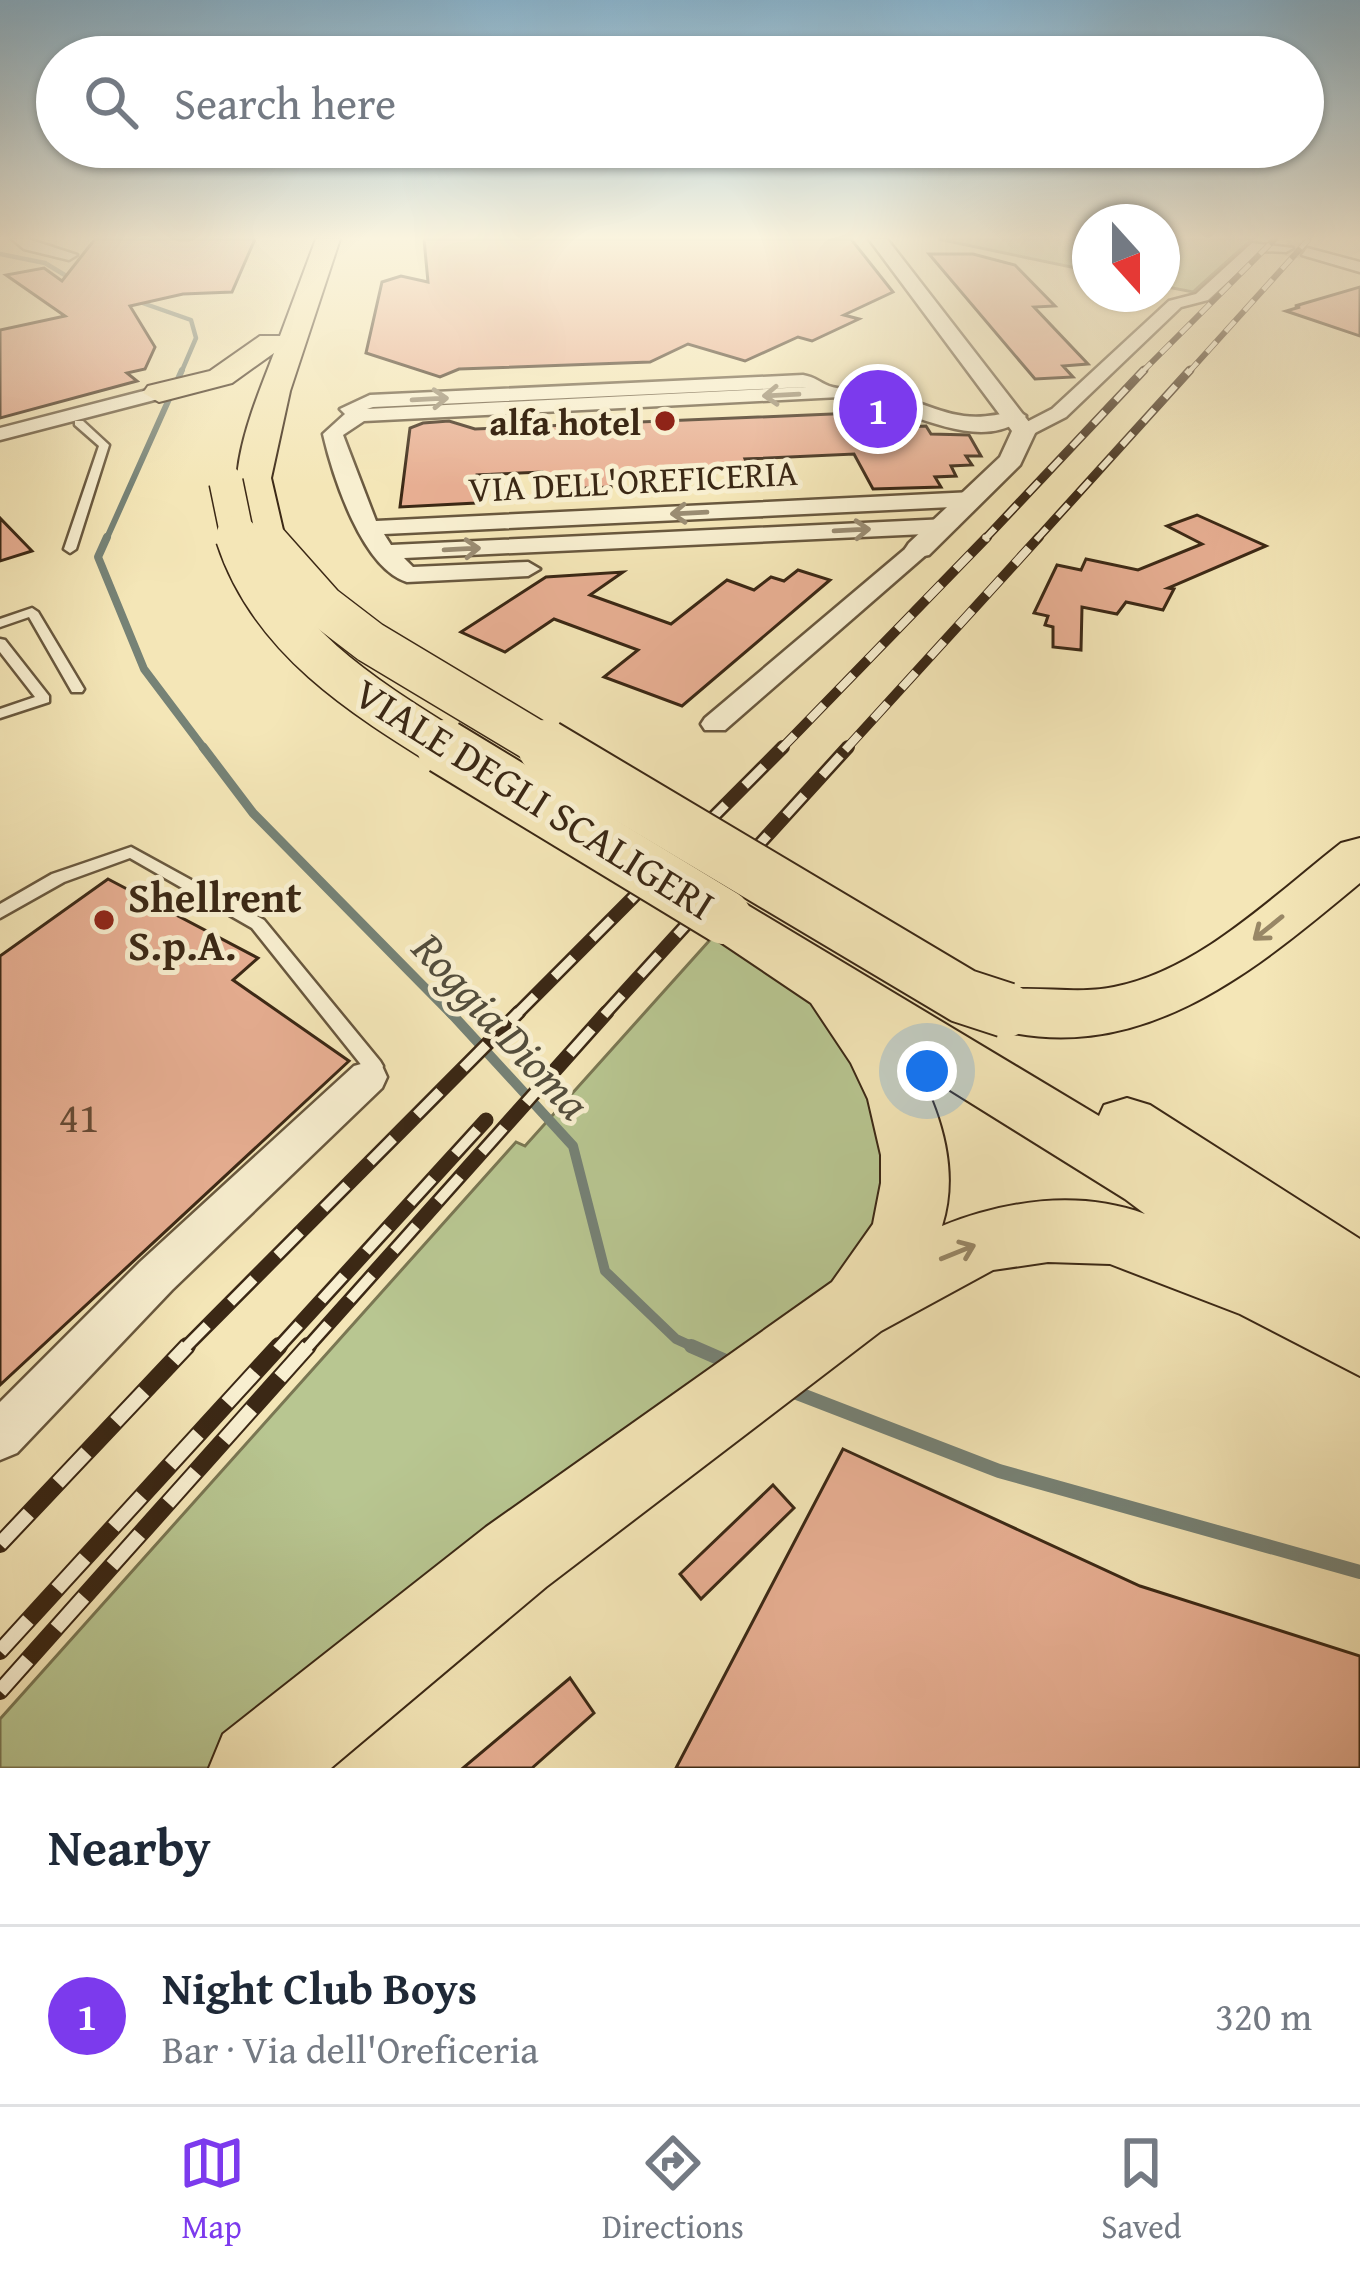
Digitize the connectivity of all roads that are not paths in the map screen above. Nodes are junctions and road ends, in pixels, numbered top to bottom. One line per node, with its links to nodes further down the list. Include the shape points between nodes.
1 (284, 322): 6 (highway, VIALE DEGLI SCALIGERI)
2 (285, 322): 6 (highway, VIALE DEGLI SCALIGERI)
3 (289, 322): 6 (highway)
4 (939, 322): 10 (street)
5 (1156, 322): 10 (street, via 1059,412)
6 (282, 328): 7 (highway, via 221,377); 8 (highway, VIALE DEGLI SCALIGERI); 13 (highway, VIALE DEGLI SCALIGERI)
7 (167, 395): 8 (highway, via 223,393 244,403); 9 (street); 11 (street)
8 (245, 413): 13 (highway, VIALE DEGLI SCALIGERI)
9 (79, 423): 12 (street); 18 (lane, via 104,445)
10 (1020, 430): 14 (street, via 1011,460); 16 (street, VIA DELL'OREFICERIA, via 973,425 866,393 366,402 333,434)
11 (0, 434)
12 (0, 444)
13 (240, 480): 17 (highway, VIALE DEGLI SCALIGERI); 28 (highway, VIALE DEGLI SCALIGERI, bridge, via 231,523 250,573 326,666)
14 (973, 499): 15 (street); 16 (street, VIA DELL'OREFICERIA, one-way to 16)
15 (947, 526): 19 (street); 20 (street, VIA DELL'OREFICERIA, one-way to 15)
16 (367, 529): 20 (street, VIA DELL'OREFICERIA)
17 (267, 543): 26 (highway, one-way to 17, bridge, via 1209,974 1153,1002 1051,1018 1006,1010 924,973 389,654 323,606); 30 (highway, VIALE DEGLI SCALIGERI, bridge, via 307,607 409,694)
18 (70, 549)
19 (919, 549): 20 (street, VIA DELL'OREFICERIA, via 407,574); 25 (street)
20 (384, 552)
21 (0, 623): 23 (lane, via 32,612)
22 (0, 643): 24 (lane, via 44,699)
23 (77, 689)
24 (0, 714)
25 (715, 724)
26 (1360, 855)
27 (0, 912): 29 (lane, via 58,878 131,852 258,924 373,1066)
28 (824, 983): 30 (highway, VIALE DEGLI SCALIGERI); 32 (highway, via 878,1055 917,1163 912,1215)
29 (368, 1077): 34 (street)
30 (1148, 1190): 31 (highway); 32 (highway, one-way to 30, via 987,1240 1048,1232); 33 (highway, via 1265,1291)
31 (1360, 1279)
32 (855, 1306): 35 (highway, via 516,1557)
33 (1360, 1337)
34 (0, 1436)
35 (257, 1768)

